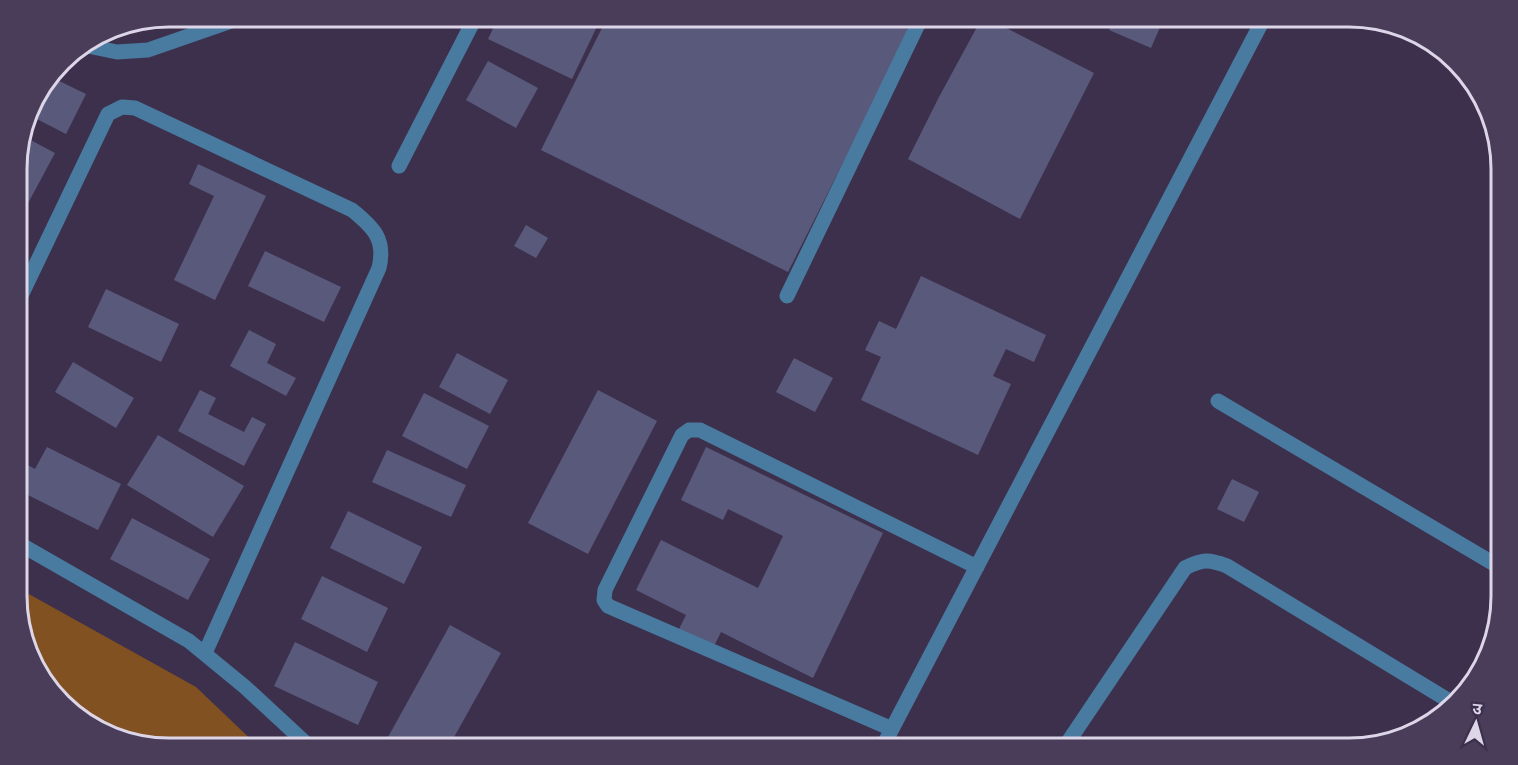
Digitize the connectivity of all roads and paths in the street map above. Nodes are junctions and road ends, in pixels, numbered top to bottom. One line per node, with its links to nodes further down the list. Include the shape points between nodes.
1 (207, 27): 5 (street, via 148,50 117,52)
2 (470, 27): 6 (street)
3 (917, 27): 8 (street)
4 (1259, 27): 12 (street)
5 (96, 48)
6 (399, 166)
7 (27, 283): 13 (street, via 108,114 122,107 135,108 352,210 373,227 381,245 379,268)
8 (787, 296)
9 (1218, 402): 11 (street)
10 (27, 548): 13 (street)
11 (1491, 562)
12 (978, 567): 15 (street); 15 (street, via 700,430 682,435 605,590 608,606)
13 (205, 653): 16 (street)
14 (1446, 699): 18 (street, via 1227,566 1212,560 1198,561 1185,568)
15 (892, 729): 17 (street)
16 (299, 738)
17 (887, 738)
18 (1071, 738)

